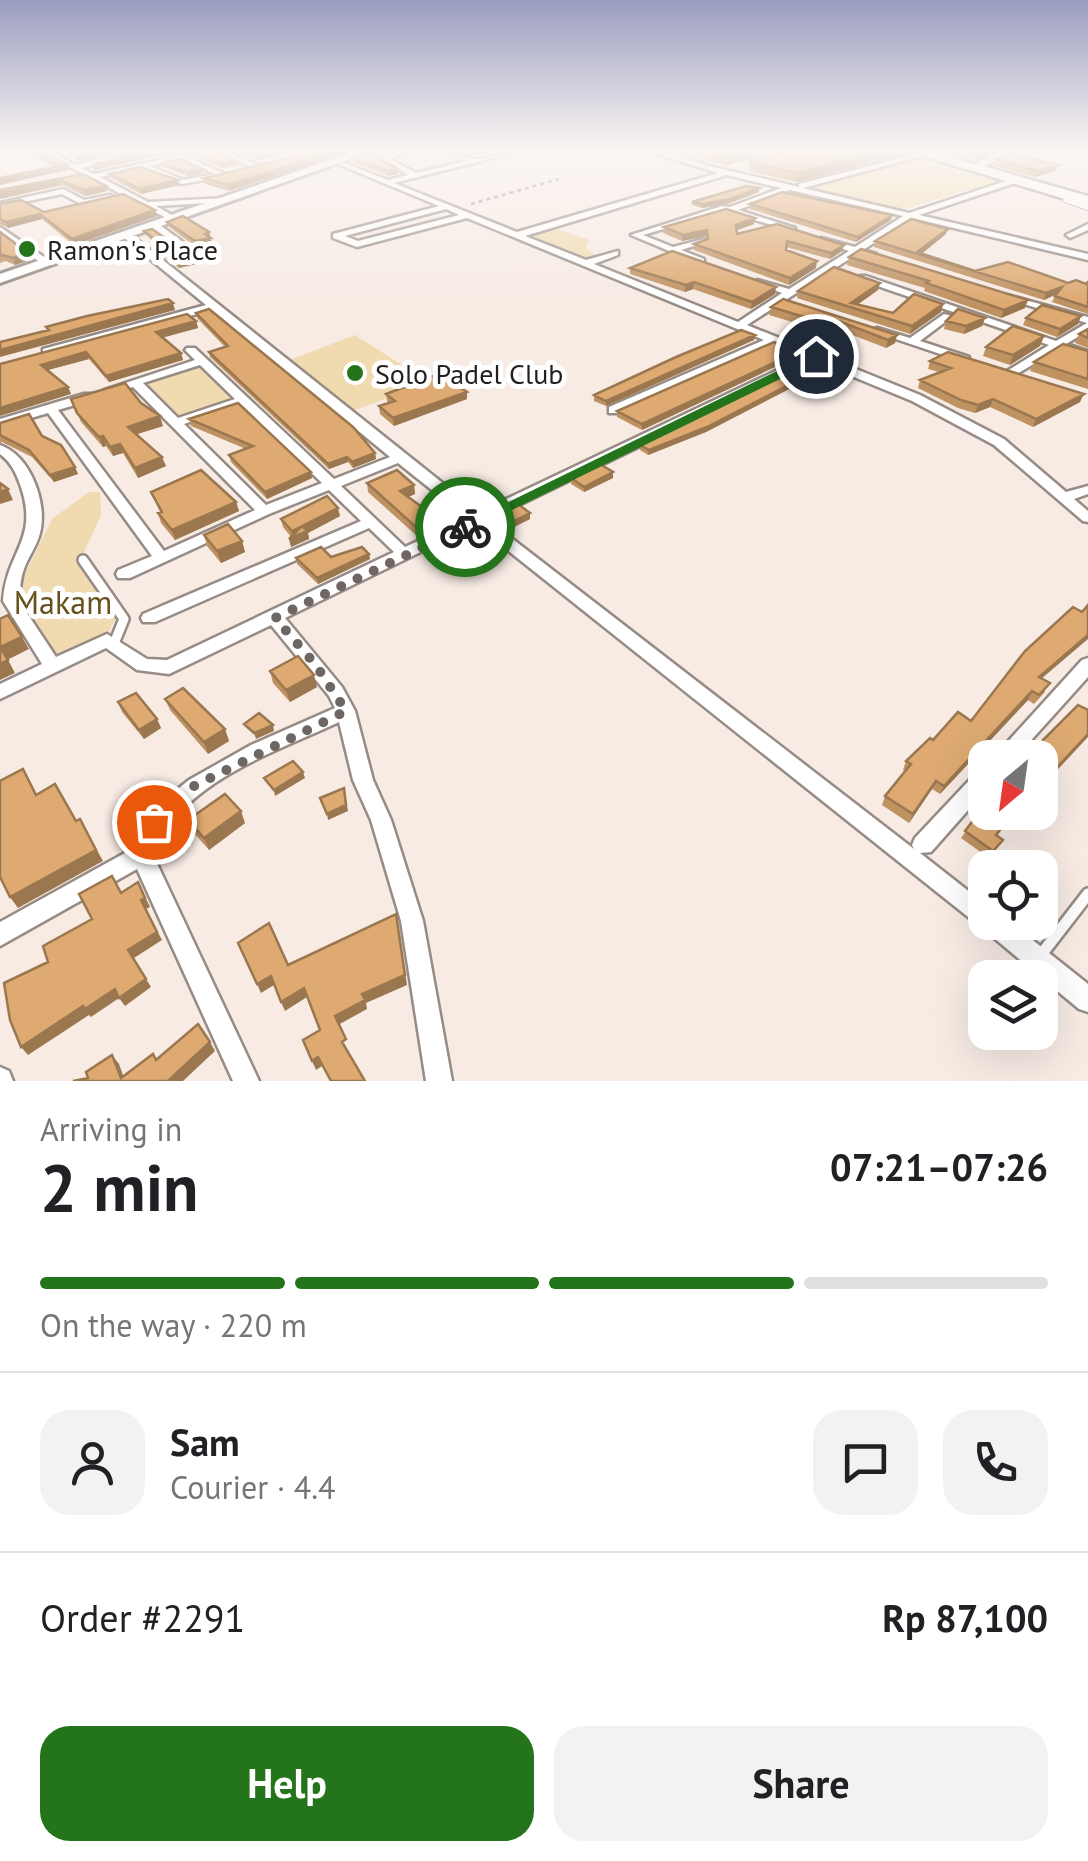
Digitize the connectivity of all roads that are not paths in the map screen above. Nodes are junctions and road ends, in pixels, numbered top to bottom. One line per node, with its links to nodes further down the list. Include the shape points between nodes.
1 (27, 200): 20 (street)
2 (79, 200): 13 (street)
3 (95, 200): 13 (street)
4 (138, 200): 14 (street)
5 (217, 200): 14 (street)
6 (225, 200): 24 (street)
7 (431, 200): 16 (street)
8 (634, 200): 18 (street)
9 (758, 200): 19 (street)
10 (851, 200): 17 (street)
11 (854, 200): 22 (street)
12 (954, 200): 22 (street)
13 (83, 203): 15 (street)
14 (145, 204): 24 (street)
15 (66, 207)
16 (449, 208): 21 (street); 21 (street, via 336,236 357,244)
17 (835, 208)
18 (606, 209): 23 (street); 30 (street)
19 (732, 210): 25 (street); 34 (street, via 635,234)
20 (41, 211)
21 (468, 215): 30 (street)
22 (910, 215): 32 (street); 39 (street)
23 (628, 217)
24 (172, 218): 26 (street)
25 (775, 224): 29 (street); 39 (street)
26 (154, 225): 31 (street); 41 (street)
27 (1088, 226): 33 (street, via 1073,234)
28 (0, 230): 45 (street)
29 (758, 230)
30 (518, 234): 46 (street)
31 (126, 235): 45 (street); 54 (street)
32 (1003, 236): 37 (street); 42 (street)
33 (1088, 236)
34 (646, 240): 36 (street); 38 (street)
35 (701, 241): 38 (street)
36 (628, 246)
37 (990, 248)
38 (672, 250): 47 (street)
39 (856, 251): 44 (street); 48 (street)
40 (615, 253): 46 (street)
41 (197, 256)
42 (1088, 257)
43 (817, 262): 48 (lane)
44 (892, 262)
45 (47, 263): 50 (street)
46 (587, 263): 57 (street)
47 (710, 265)
48 (831, 266): 52 (street); 61 (street)
49 (741, 276): 52 (street)
50 (0, 279)
51 (1000, 294): 56 (street)
52 (783, 295): 53 (street); 57 (street)
53 (794, 304)
54 (212, 306): 62 (street); 82 (street)
55 (948, 316): 60 (street)
56 (1088, 323): 61 (street)
57 (740, 324): 59 (street)
58 (862, 326): 60 (street)
59 (776, 339): 64 (street); 72 (street)
60 (912, 342): 65 (street)
61 (1060, 345): 63 (street); 67 (street)
62 (36, 354)
63 (1088, 355)
64 (816, 356): 79 (street, via 976,428); 82 (street)
65 (978, 363)
66 (994, 368): 67 (street)
67 (1011, 373): 68 (street)
68 (1026, 378)
69 (135, 382): 70 (street, via 196,356); 71 (street); 73 (street)
70 (242, 400): 73 (street); 77 (street)
71 (51, 408): 74 (street); 85 (street)
72 (613, 410)
73 (178, 422): 80 (street)
74 (0, 423)
75 (0, 449): 91 (street, via 15,458 37,520 11,601)
76 (393, 460): 77 (street)
77 (330, 484): 80 (street); 83 (street)
78 (1088, 490): 79 (street)
79 (1065, 497): 81 (street)
80 (264, 511): 85 (street)
81 (1088, 518)
82 (480, 519): 89 (street); 100 (street)
83 (369, 523): 84 (street); 88 (street)
84 (400, 548)
85 (161, 558): 87 (street)
86 (83, 560): 90 (lane, via 124,619)
87 (124, 574)
88 (149, 618)
89 (275, 618): 90 (street, via 163,668 143,665); 94 (street)
90 (114, 641): 91 (street)
91 (52, 664): 93 (street)
92 (1088, 664): 95 (street)
93 (0, 692)
94 (346, 711): 98 (street, via 183,793 154,822); 107 (street, via 412,921)
95 (1019, 740)
96 (968, 795): 97 (street)
97 (923, 844)
98 (142, 856): 101 (street); 106 (street)
99 (1088, 894): 103 (lane)
100 (968, 904)
101 (0, 935)
102 (1012, 940): 103 (street)
103 (1037, 960)
104 (1058, 976): 105 (street)
105 (1088, 1000)
106 (246, 1081)
107 (439, 1081)

